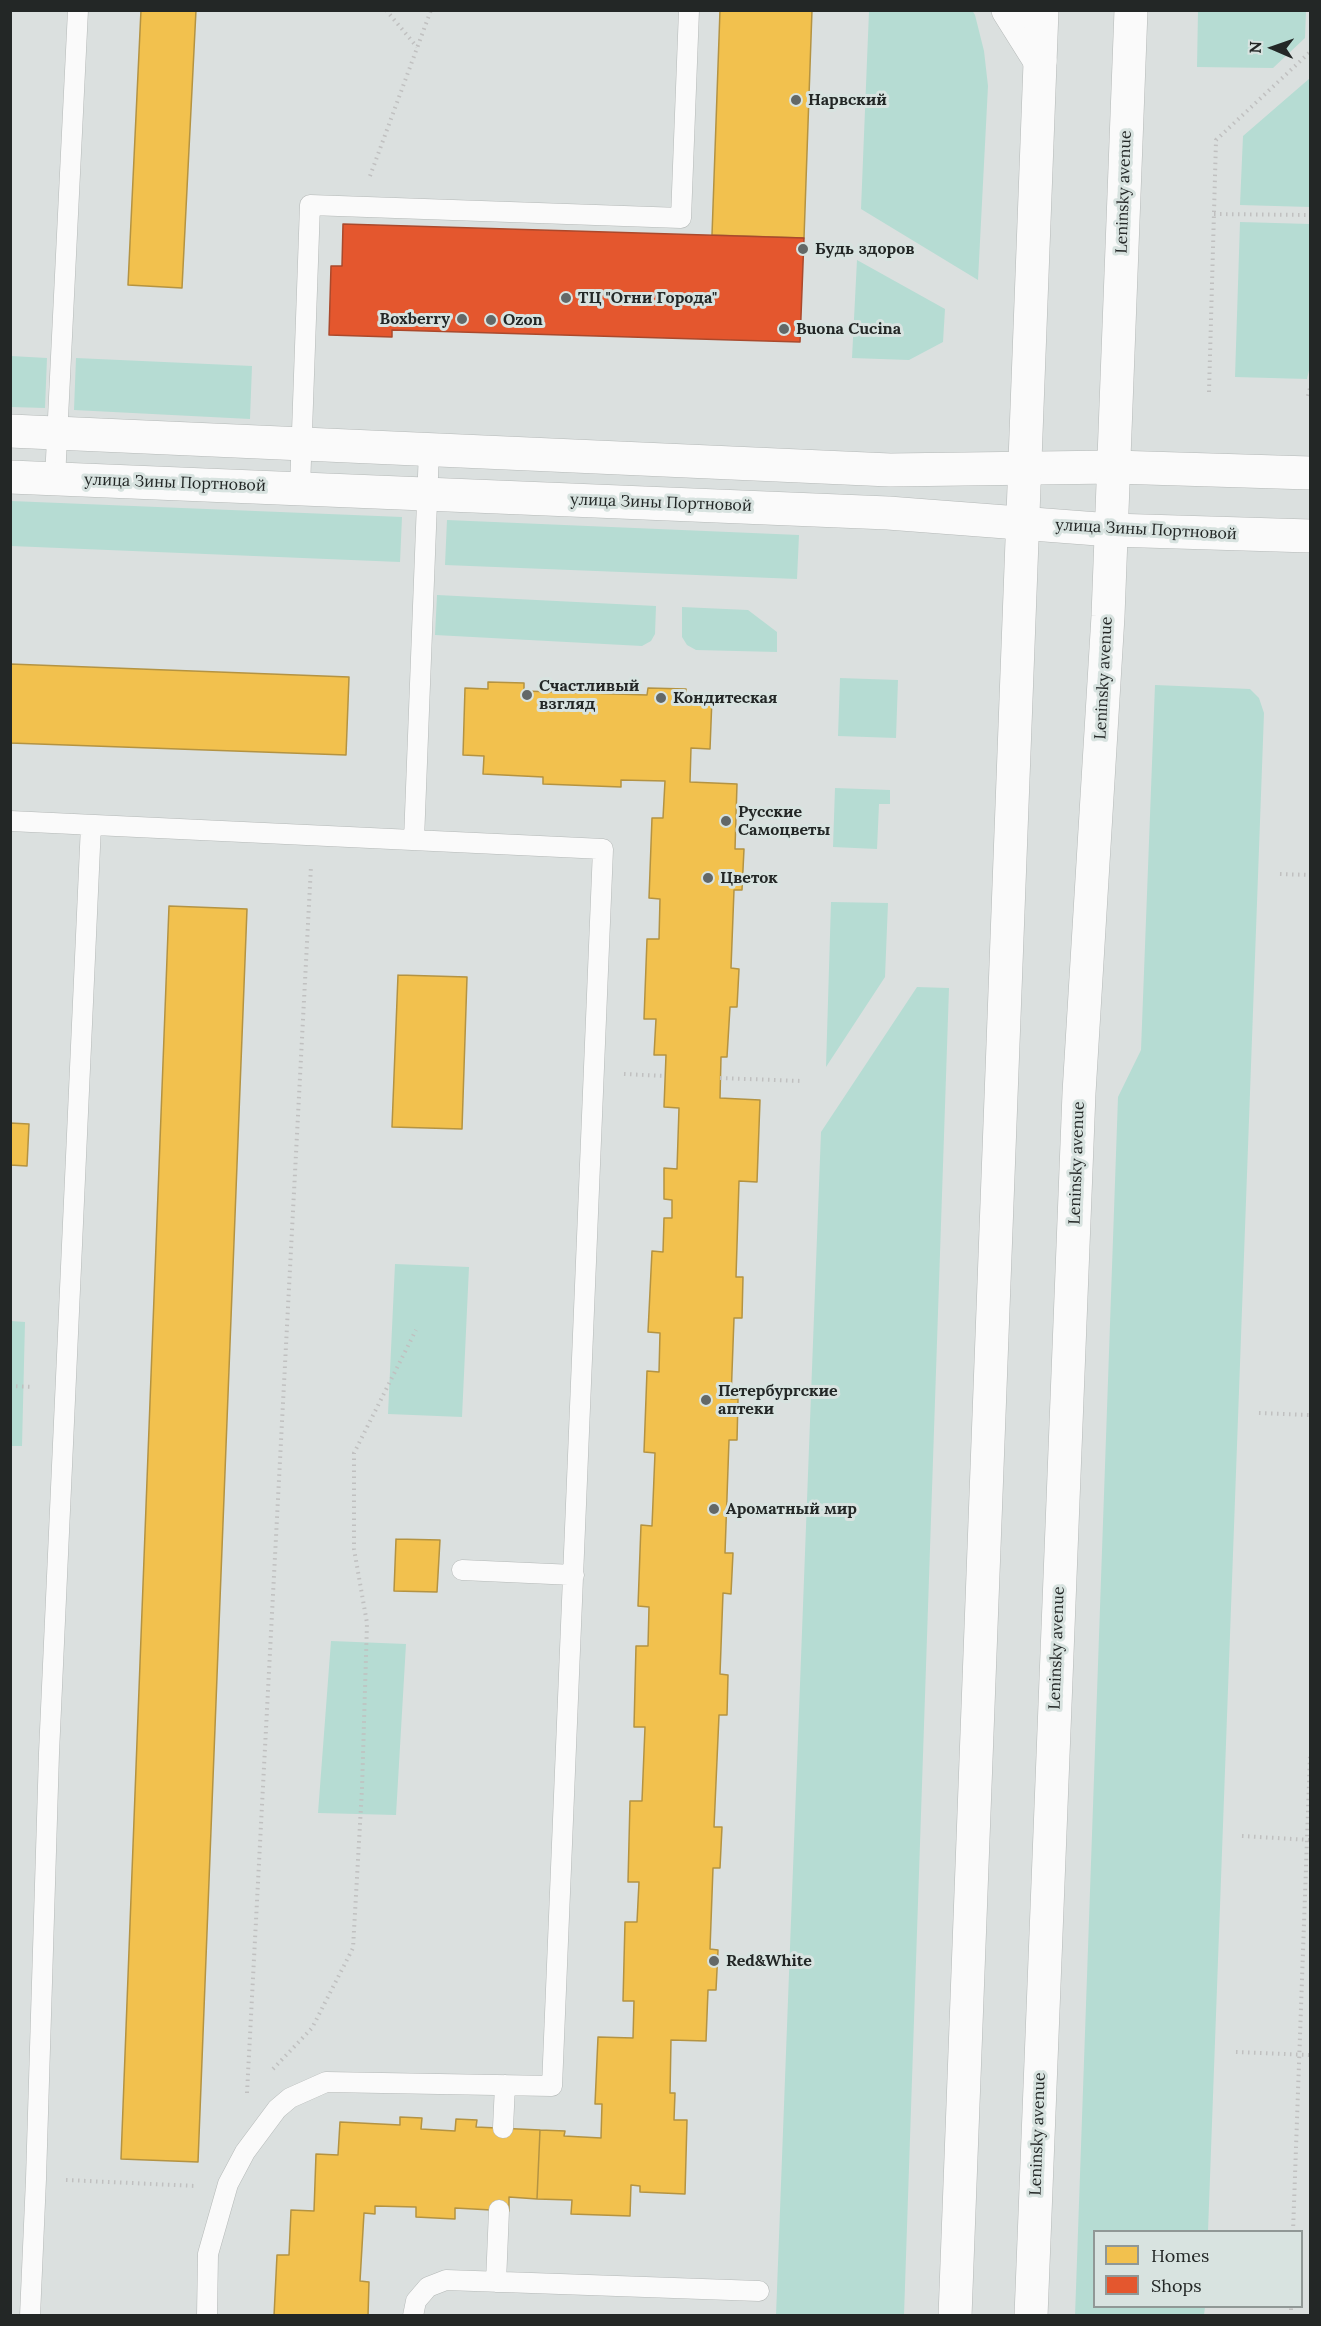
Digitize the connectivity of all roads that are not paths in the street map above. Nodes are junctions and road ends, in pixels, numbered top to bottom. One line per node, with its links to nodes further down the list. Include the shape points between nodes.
1 (78, 10): 8 (lane)
2 (689, 10): 9 (lane, via 681,218 310,205)
3 (1008, 10): 6 (main road)
4 (1042, 10): 6 (main road)
5 (1131, 10): 11 (main road, Leninsky avenue)
6 (1040, 61): 12 (main road)
7 (10, 431): 8 (main road)
8 (57, 433): 9 (main road); 15 (lane)
9 (302, 444): 10 (main road); 16 (lane)
10 (429, 450): 12 (main road, via 890,470); 17 (lane)
11 (1114, 466): 12 (main road); 13 (main road); 19 (main road, Leninsky avenue)
12 (1025, 468): 18 (main road)
13 (1311, 473)
14 (10, 477): 15 (main road, улица Зины Портновой)
15 (55, 478): 16 (main road, улица Зины Портновой)
16 (300, 489): 17 (main road, улица Зины Портновой)
17 (427, 494): 18 (main road, улица Зины Портновой, via 888,513); 23 (lane)
18 (1023, 523): 19 (main road, улица Зины Портновой); 34 (main road)
19 (1112, 530): 20 (main road, улица Зины Портновой); 35 (main road, Leninsky avenue, via 1079,1093)
20 (1311, 536)
21 (10, 821): 22 (lane)
22 (92, 825): 23 (lane); 31 (lane, via 49,1753)
23 (414, 840): 25 (lane, via 603,849)
24 (462, 1570): 25 (lane)
25 (574, 1575): 26 (lane, via 552,2086)
26 (505, 2085): 27 (lane); 32 (lane, via 326,2082 290,2098 245,2152 228,2184 208,2254)
27 (503, 2128)
28 (499, 2210): 29 (lane)
29 (496, 2282): 30 (lane); 33 (lane, via 446,2280 428,2287 416,2301)
30 (759, 2291)
31 (30, 2316)
32 (207, 2316)
33 (413, 2316)
34 (954, 2316)
35 (1031, 2316)

